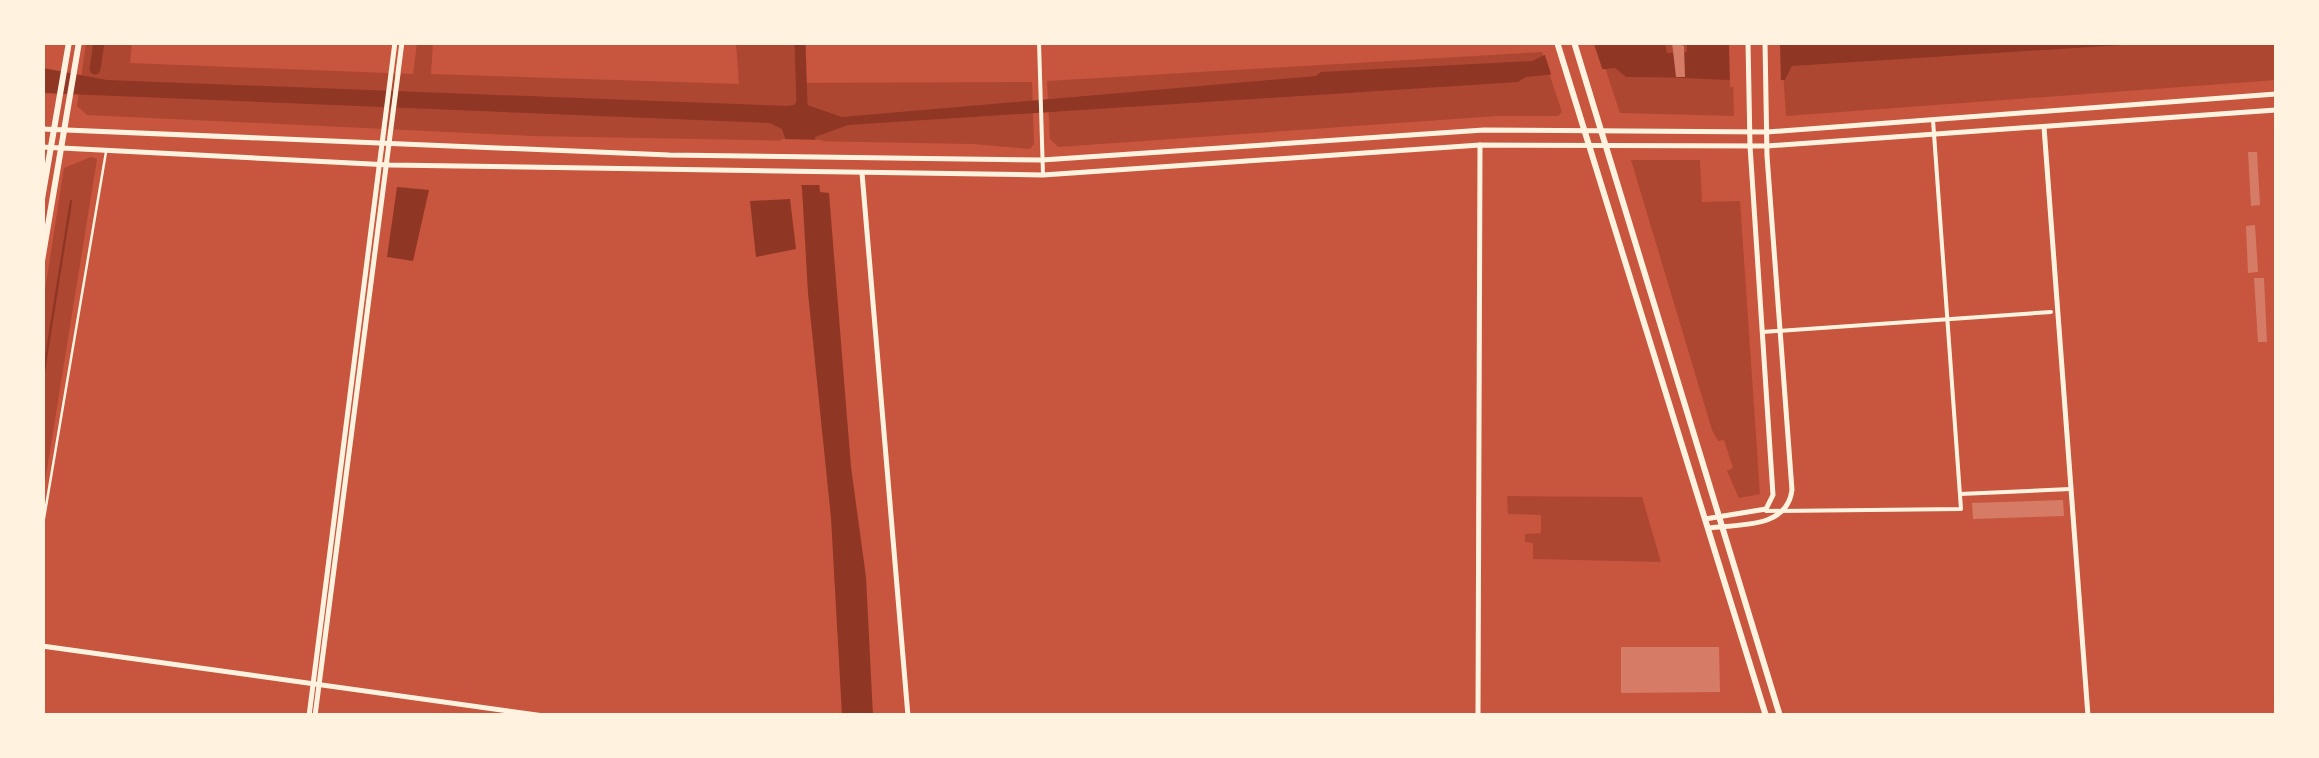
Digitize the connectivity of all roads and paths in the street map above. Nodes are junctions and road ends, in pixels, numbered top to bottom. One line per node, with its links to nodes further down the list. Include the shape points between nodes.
1 (70, 42): 17 (main road)
2 (80, 42): 17 (main road)
3 (399, 42): 9 (main road)
4 (1039, 42): 30 (street)
5 (1557, 42): 15 (main road)
6 (1574, 42): 16 (main road)
7 (1748, 42): 18 (main road)
8 (1765, 42): 19 (main road)
9 (395, 75): 21 (main road); 22 (main road)
10 (2276, 94): 12 (main road)
11 (2276, 110): 13 (main road)
12 (1933, 120): 19 (main road); 20 (street)
13 (2044, 127): 20 (main road); 41 (main road)
14 (42, 129): 17 (main road)
15 (1585, 129): 16 (main road); 24 (main road); 30 (main road)
16 (1601, 129): 18 (main road); 25 (main road)
17 (59, 130): 21 (main road); 28 (main road)
18 (1750, 132): 19 (main road); 26 (main road)
19 (1766, 132): 27 (main road)
20 (1934, 134): 27 (main road); 38 (street)
21 (383, 143): 22 (main road); 31 (main road)
22 (392, 144): 30 (main road); 32 (main road)
23 (1480, 145): 24 (main road); 34 (main road); 53 (main road)
24 (1590, 145): 25 (main road); 46 (main road)
25 (1605, 145): 26 (main road); 45 (main road)
26 (1750, 146): 27 (main road); 40 (main road)
27 (1767, 146): 39 (main road)
28 (51, 148): 29 (main road); 35 (main road); 36 (main road)
29 (106, 150): 31 (main road); 47 (lane)
30 (1042, 160): 34 (street)
31 (381, 164): 32 (main road); 49 (main road)
32 (390, 165): 33 (main road); 49 (main road)
33 (862, 172): 34 (main road); 52 (main road)
34 (1042, 175)
35 (42, 198)
36 (42, 261)
37 (2051, 312): 38 (street)
38 (1948, 319): 39 (street); 42 (street)
39 (1780, 331): 40 (street); 43 (main road, via 1792,490)
40 (1762, 332): 44 (main road, via 1773,495 1769,507)
41 (2072, 489): 42 (street); 56 (main road)
42 (1960, 494): 43 (street, via 1961,509)
43 (1785, 510): 44 (street); 45 (main road, via 1769,520)
44 (1756, 512): 45 (main road)
45 (1720, 522): 46 (main road); 55 (main road)
46 (1707, 524): 54 (main road)
47 (42, 530)
48 (42, 646): 49 (main road)
49 (316, 685): 50 (main road); 51 (main road)
50 (312, 716)
51 (544, 716)
52 (908, 716)
53 (1478, 716)
54 (1766, 716)
55 (1780, 716)
56 (2088, 716)

